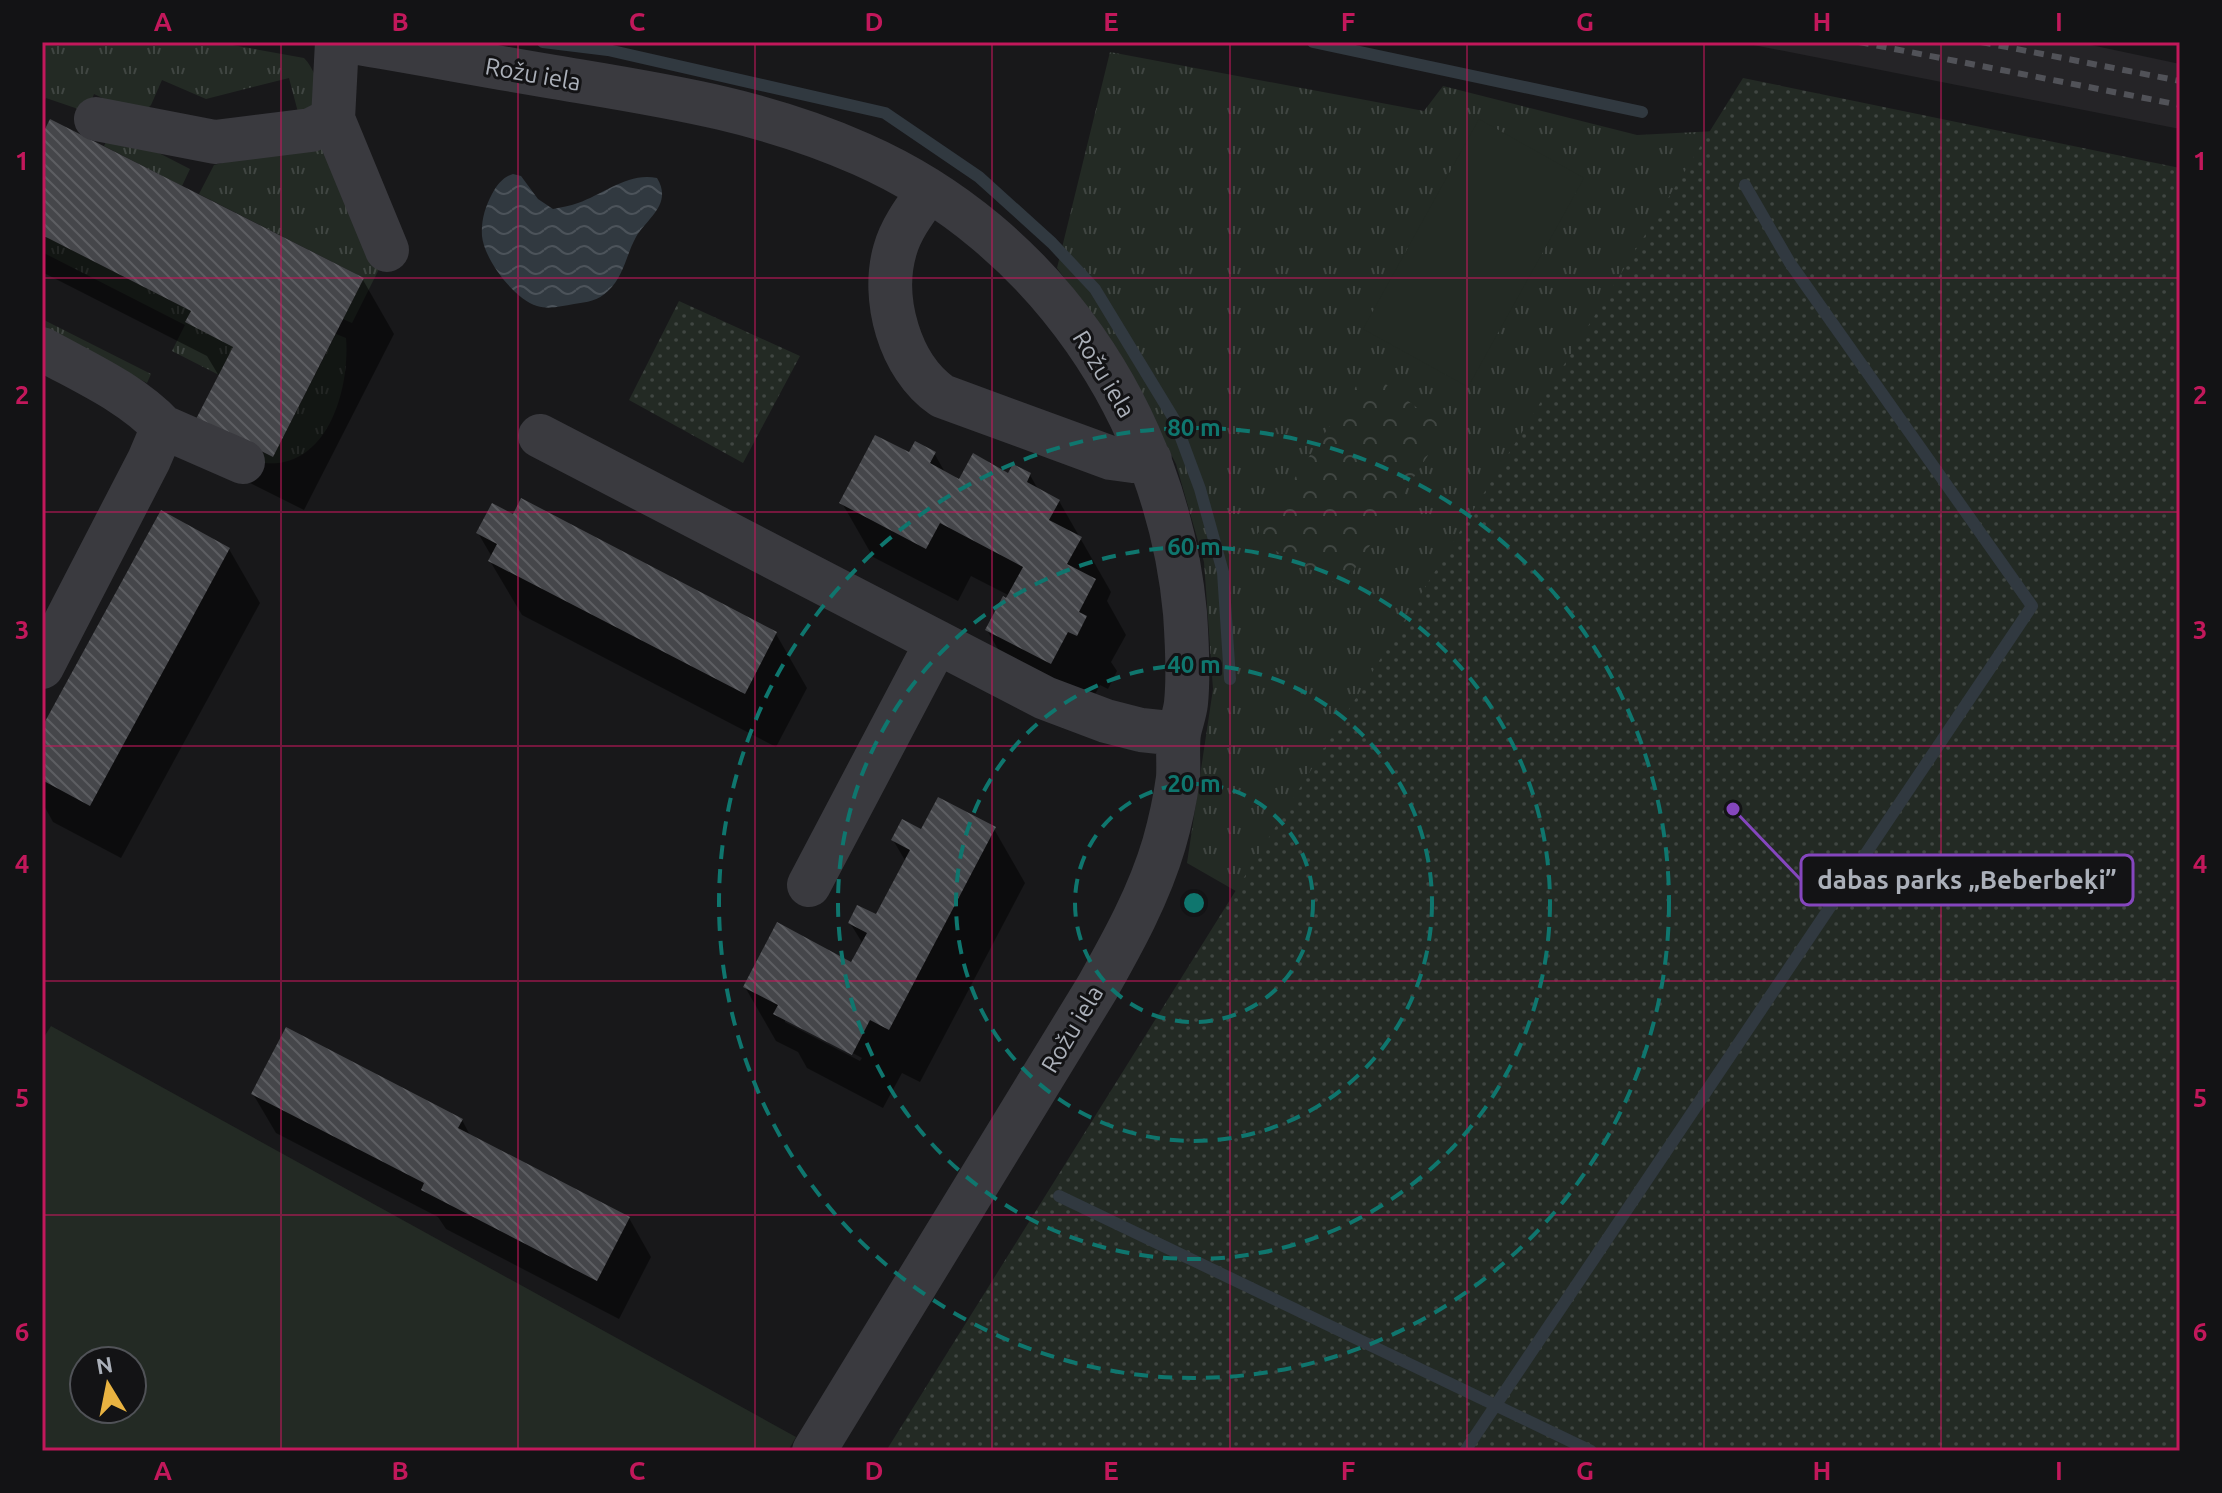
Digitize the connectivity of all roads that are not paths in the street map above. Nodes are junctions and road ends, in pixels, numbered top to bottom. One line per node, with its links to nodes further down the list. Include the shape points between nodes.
1 (337, 42): 4 (street)
2 (353, 42): 5 (street, Rožu iela, via 749,113 864,155)
3 (96, 119): 4 (street, via 215,142 311,130)
4 (333, 119): 6 (street)
5 (929, 191): 10 (street, Rožu iela, via 1017,259 1064,310 1116,387); 10 (street, via 907,222 890,271 897,328 922,378 942,396 1111,458)
6 (387, 250)
7 (42, 349): 8 (street, via 123,394)
8 (163, 427): 11 (street); 13 (street)
9 (540, 436): 12 (street)
10 (1150, 460): 14 (street, Rožu iela, via 1183,591 1187,683)
11 (243, 462)
12 (937, 642): 14 (street, via 1094,717); 15 (street)
13 (42, 667)
14 (1179, 734): 16 (street, Rožu iela, via 1178,775 1164,843 1128,932)
15 (809, 885)
16 (814, 1451)

